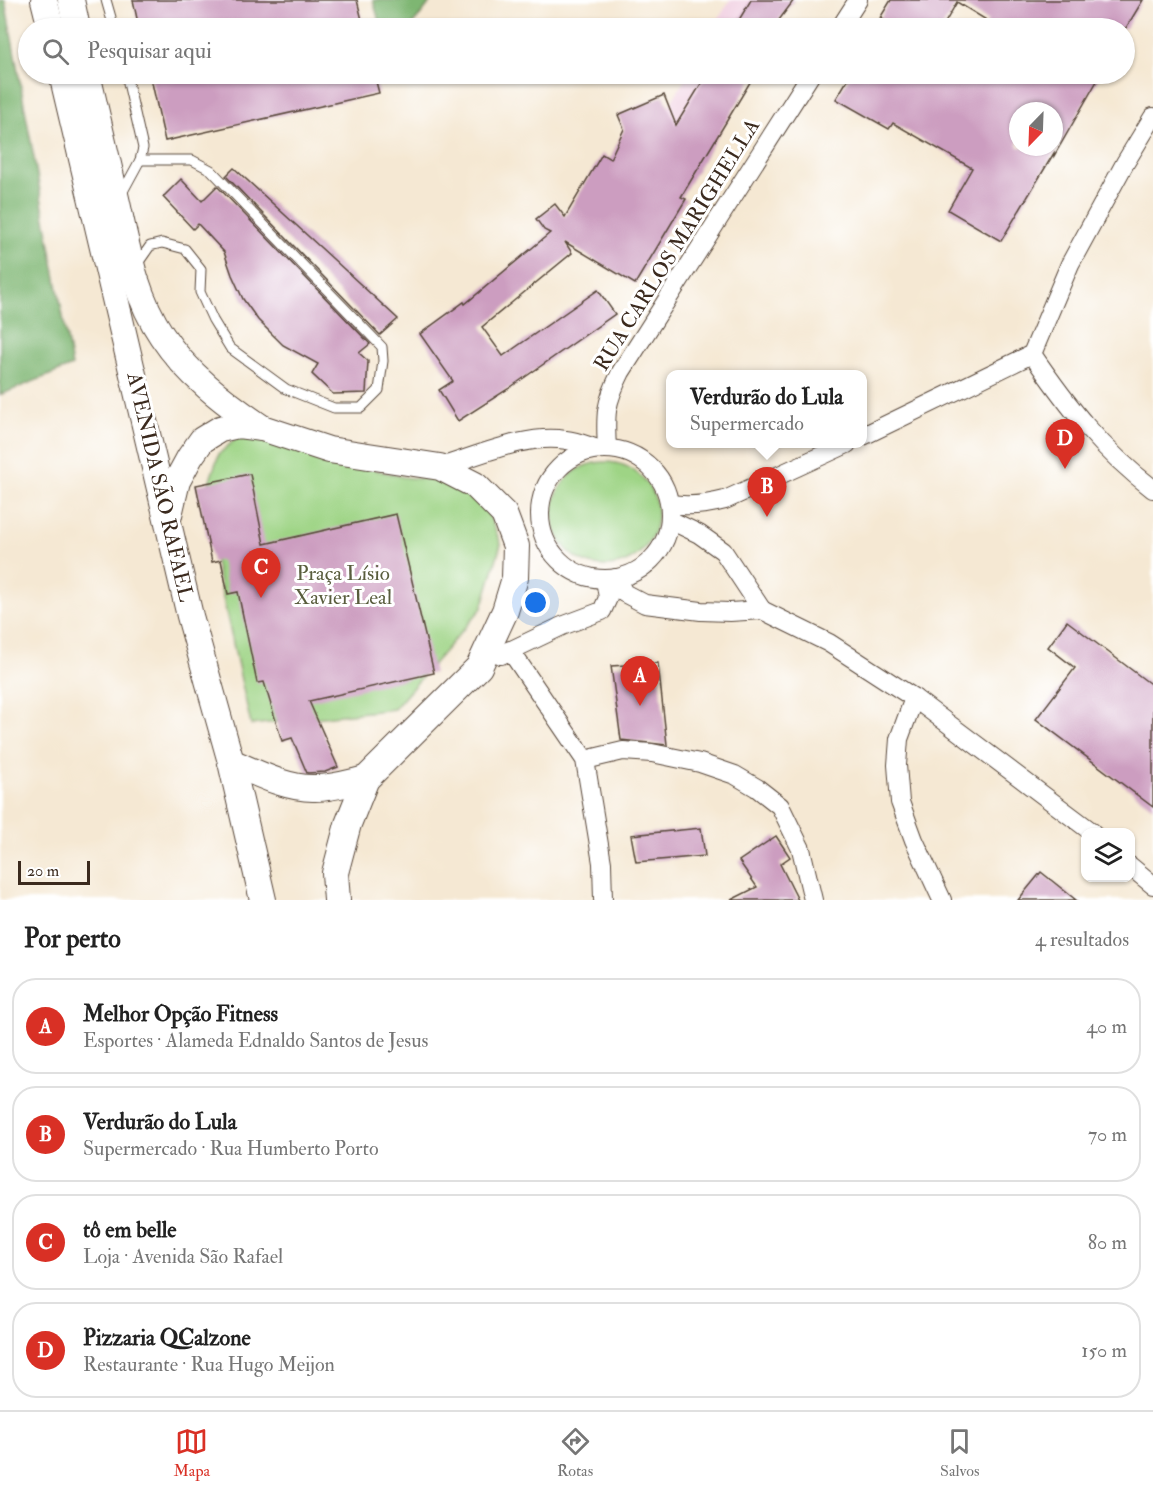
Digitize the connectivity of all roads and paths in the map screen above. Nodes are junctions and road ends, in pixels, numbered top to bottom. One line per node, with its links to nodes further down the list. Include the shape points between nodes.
1 (44, 0): 5 (main road)
2 (70, 0): 6 (main road)
3 (106, 0): 7 (lane)
4 (858, 0): 8 (street)
5 (48, 18)
6 (74, 18)
7 (111, 18)
8 (846, 18)
9 (64, 84): 25 (main road, AVENIDA SÃO RAFAEL)
10 (89, 84): 15 (main road)
11 (129, 84): 14 (lane, via 141,132)
12 (806, 84): 21 (street, RUA CARLOS MARIGHELLA, via 621,372 609,395)
13 (1153, 117): 17 (street, via 1070,264)
14 (140, 160): 15 (lane); 16 (lane, via 192,160 211,170 382,347 379,390 361,408 334,408 286,390 230,348 200,292 201,269 185,249 162,243 150,246)
15 (117, 202): 16 (main road)
16 (133, 271): 18 (main road, via 146,308 179,358 228,405)
17 (1032, 354): 19 (street); 23 (street, via 1089,431 1122,465)
18 (262, 428): 22 (main road, via 329,450); 25 (main road, via 238,425 220,429 202,440 177,481)
19 (867, 434)
20 (838, 448): 24 (street, via 725,500)
21 (602, 449): 22 (street, via 568,440 525,441); 24 (street, via 625,452 648,466 664,487); 26 (street, via 580,453 552,475 539,508 540,526 556,558 571,570)
22 (440, 467): 29 (main road, via 475,485 504,514 516,546 515,578 505,611)
23 (1153, 489)
24 (670, 512): 26 (street, via 665,540 653,558 636,571); 27 (street, via 723,551)
25 (168, 519): 32 (main road, AVENIDA SÃO RAFAEL, via 190,616)
26 (611, 578): 27 (street, via 624,593 645,604 701,611); 28 (street, via 602,611)
27 (762, 610): 30 (street, via 829,644)
28 (510, 650): 29 (street); 31 (street)
29 (478, 667): 33 (main road)
30 (914, 698): 34 (street); 41 (street, via 899,739 900,802)
31 (585, 760): 39 (street, via 602,863); 40 (street, via 623,751 652,753 700,763 750,784 780,806 801,849)
32 (231, 762): 33 (main road, via 295,786 332,787); 37 (main road, AVENIDA SÃO RAFAEL)
33 (366, 779): 38 (main road, via 348,824 335,873)
34 (1087, 828)
35 (1135, 869): 36 (street)
36 (1153, 885)
37 (263, 900)
38 (337, 900)
39 (603, 900)
40 (813, 900)
41 (942, 900)

